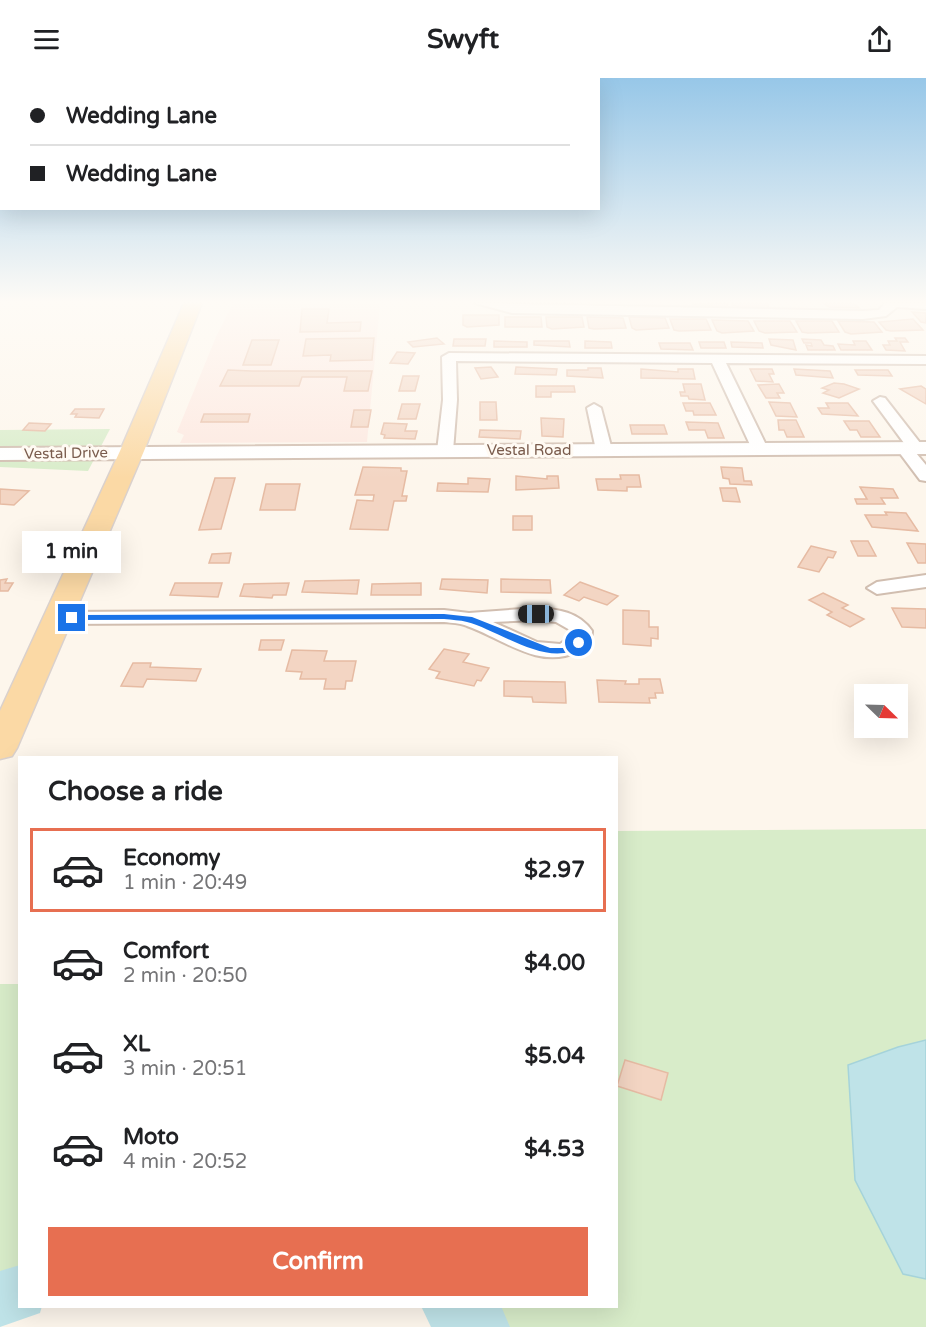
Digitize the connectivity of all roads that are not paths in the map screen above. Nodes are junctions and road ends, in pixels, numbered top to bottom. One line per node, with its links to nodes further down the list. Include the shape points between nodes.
1 (169, 361): 10 (main road)
2 (180, 361): 10 (main road)
3 (449, 361): 11 (street)
4 (719, 361): 8 (street)
5 (880, 400): 7 (street)
6 (594, 408): 9 (street)
7 (915, 448): 8 (street, Vestal Road); 13 (street)
8 (760, 449): 9 (street, Vestal Road)
9 (604, 450): 11 (street, Vestal Road)
10 (132, 451): 11 (street, Vestal Road); 12 (street, Vestal Drive); 16 (main road)
11 (445, 451)
12 (0, 454)
13 (926, 476)
14 (926, 581): 15 (street)
15 (877, 588)
16 (56, 618): 17 (street); 18 (main road)
17 (469, 619)
18 (0, 748)

